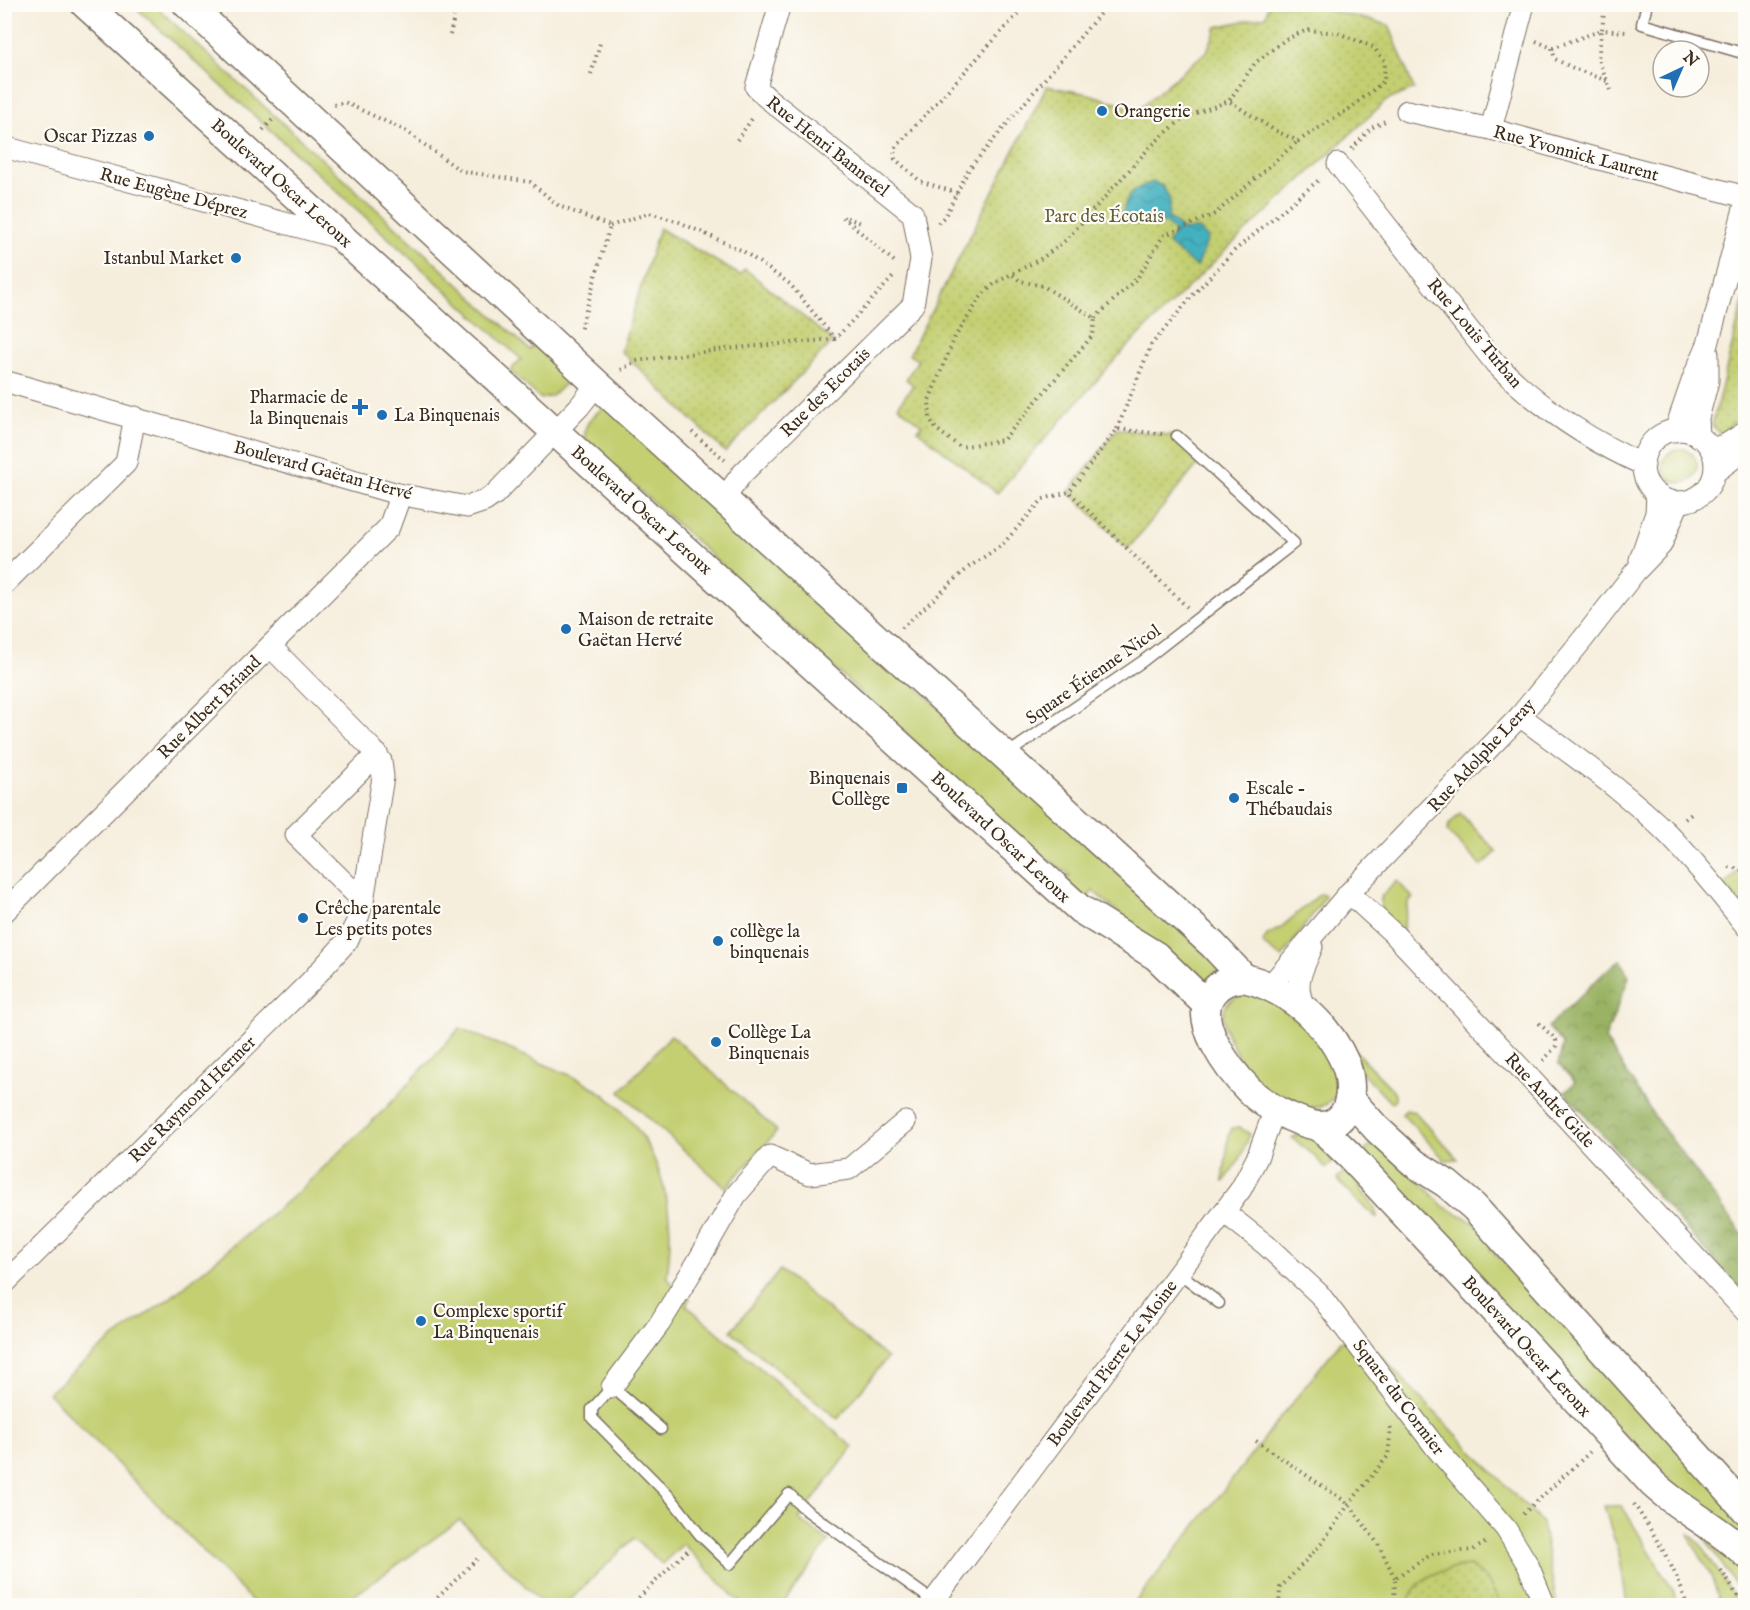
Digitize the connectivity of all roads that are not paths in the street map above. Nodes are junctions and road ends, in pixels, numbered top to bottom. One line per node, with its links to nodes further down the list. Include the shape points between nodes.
1 (85, 4): 13 (main road, Boulevard Oscar Leroux)
2 (187, 4): 15 (main road, via 564,352)
3 (780, 4): 12 (street, Rue Henri Bannetel, via 756,87)
4 (1524, 4): 8 (street)
5 (1647, 4): 6 (lane, via 1642,24)
6 (1746, 54)
7 (1407, 111): 8 (street, Rue Yvonnick Laurent)
8 (1491, 129): 11 (street, Rue Yvonnick Laurent)
9 (4, 147): 13 (street, Rue Eugène Déprez)
10 (1338, 164): 24 (street, Rue Louis Turban, via 1495,363 1574,428)
11 (1746, 199): 14 (street)
12 (913, 213): 28 (street, Rue des Ecotais, via 921,260 913,304 741,475)
13 (344, 240): 18 (main road, Boulevard Oscar Leroux)
14 (1708, 344): 19 (street); 22 (street, via 1708,381 1698,418)
15 (609, 377): 18 (street, Boulevard Gaëtan Hervé); 28 (main road)
16 (4, 381): 17 (street, Boulevard Gaëtan Hervé)
17 (135, 417): 26 (street, Boulevard Gaëtan Hervé); 31 (street, via 126,463)
18 (555, 431): 26 (street, Boulevard Gaëtan Hervé, via 495,494 476,505 467,507); 42 (main road, Boulevard Oscar Leroux, via 1080,909 1156,956)
19 (1675, 431): 22 (street, via 1692,433); 24 (street, via 1653,442)
20 (1746, 432): 22 (street, via 1727,444)
21 (1177, 436): 35 (lane, Square Étienne Nicol, via 1294,543 1143,661)
22 (1705, 443): 25 (street)
23 (1746, 449): 25 (street)
24 (1644, 465): 27 (street, via 1647,481)
25 (1715, 472): 29 (street, via 1702,494)
26 (398, 494): 32 (street, Rue Albert Briand, via 389,527)
27 (1657, 494): 29 (street); 30 (street, Rue Adolphe Leray, via 1649,538)
28 (724, 500): 35 (main road)
29 (1679, 502): 30 (street, Rue Adolphe Leray, via 1661,545)
30 (1635, 572): 33 (street, Rue Adolphe Leray)
31 (4, 584)
32 (270, 646): 34 (street); 38 (street, Rue Albert Briand)
33 (1520, 716): 36 (street, Rue Adolphe Leray); 39 (street, via 1666,832)
34 (377, 754): 37 (street, Rue Raymond Hermer, via 383,777); 37 (street, via 296,835)
35 (1005, 755): 41 (main road)
36 (1349, 893): 40 (street, Rue Adolphe Leray); 52 (street, Rue André Gide, via 1409,951)
37 (363, 901): 50 (street, Rue Raymond Hermer, via 346,941 310,982)
38 (4, 912)
39 (1746, 926)
40 (1318, 932): 41 (street, Rue Adolphe Leray, via 1284,971); 43 (street, Rue Adolphe Leray, via 1298,982)
41 (1257, 982): 42 (main road, via 1226,981); 43 (main road)
42 (1206, 1004): 45 (main road, via 1207,1026 1225,1060 1250,1091)
43 (1305, 1010): 44 (main road, via 1346,1065)
44 (1350, 1100): 47 (main road, via 1340,1118); 55 (main road, via 1407,1157 1474,1207)
45 (1275, 1109): 47 (main road); 48 (street, Boulevard Pierre Le Moine, via 1250,1174)
46 (905, 1122): 53 (street, via 849,1169 810,1174 770,1156 736,1195 660,1323)
47 (1319, 1126): 56 (main road, Boulevard Oscar Leroux, via 1672,1501)
48 (1224, 1212): 49 (street, Boulevard Pierre Le Moine); 58 (street, Square du Cormier, via 1320,1294 1437,1449 1506,1529 1528,1565)
49 (1179, 1273): 51 (lane); 57 (street, Boulevard Pierre Le Moine)
50 (4, 1284)
51 (1219, 1303)
52 (1746, 1312)
53 (612, 1387): 54 (lane); 57 (lane, via 592,1409 592,1418 730,1564 789,1494)
54 (661, 1429)
55 (1746, 1510)
56 (1746, 1554)
57 (934, 1604)
58 (1545, 1605)

